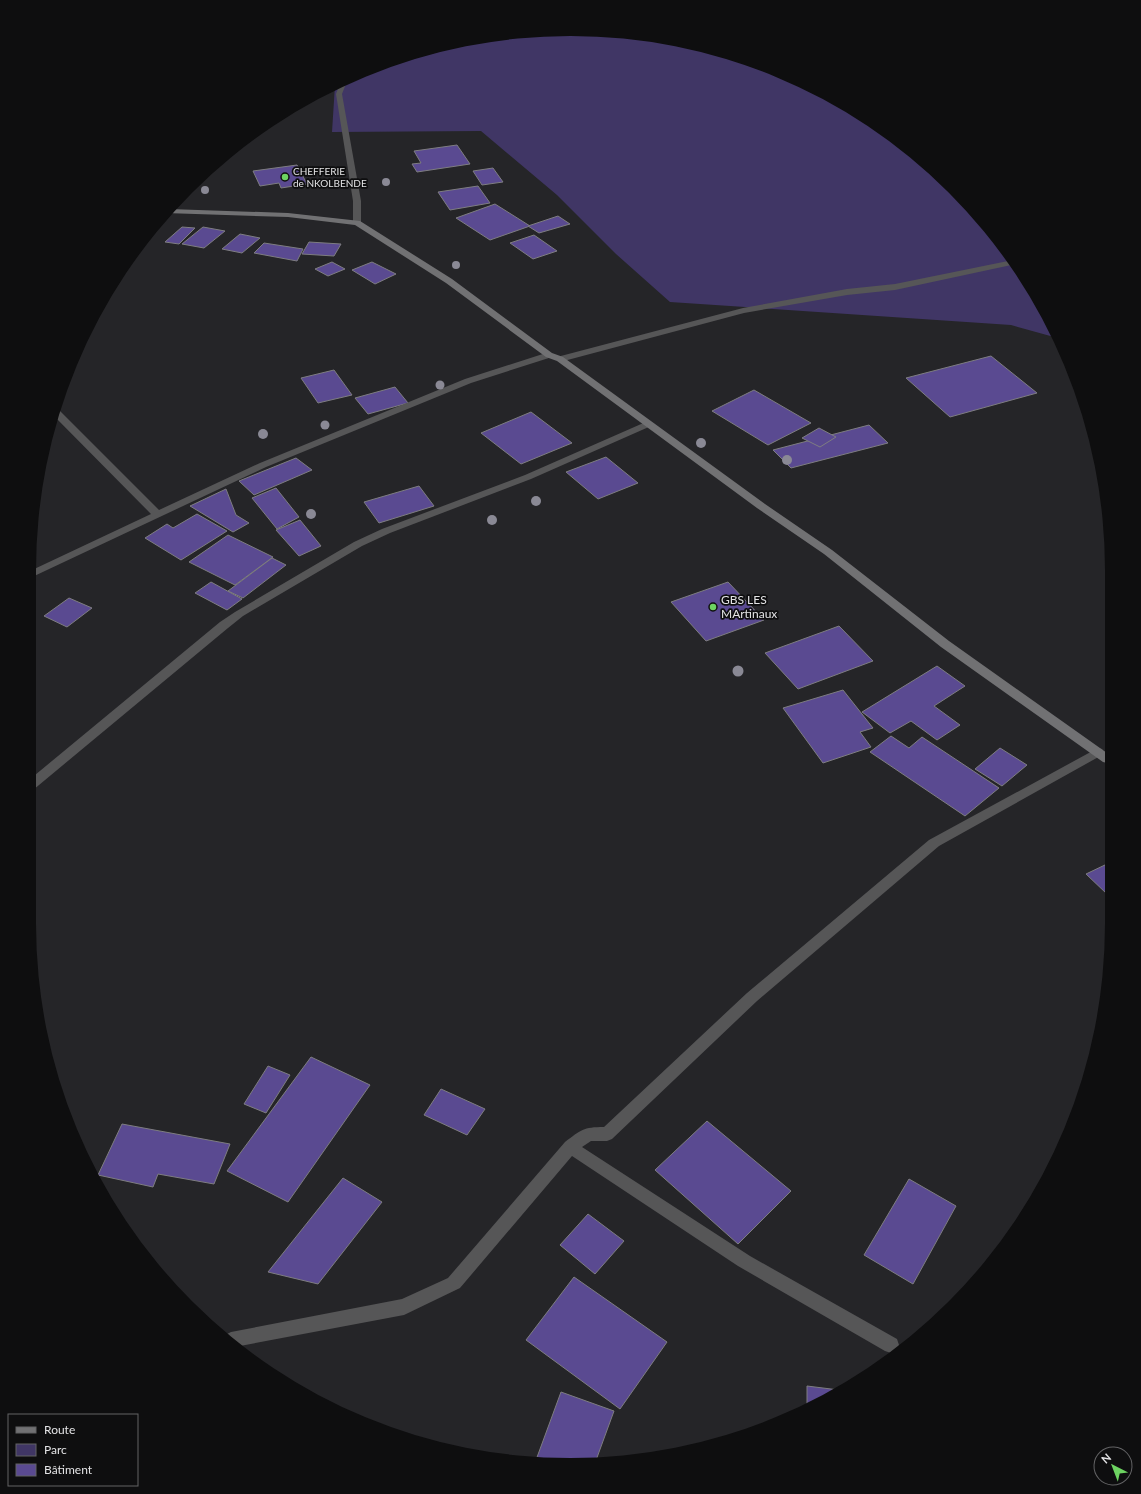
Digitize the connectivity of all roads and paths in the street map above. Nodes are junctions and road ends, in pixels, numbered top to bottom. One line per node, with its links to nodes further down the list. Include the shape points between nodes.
1 (341, 88): 3 (street, via 339,94 357,201)
2 (175, 211): 3 (street, via 288,215)
3 (357, 223): 5 (street, via 449,282)
4 (1008, 263): 6 (street, via 896,287 846,292 743,311)
5 (549, 355): 6 (street); 9 (street, via 462,384 263,466)
6 (560, 359): 8 (street)
7 (59, 415): 9 (street)
8 (648, 424): 11 (street, via 828,552 945,644); 12 (street, via 528,477 358,544 224,625)
9 (158, 515): 10 (street)
10 (36, 572)
11 (1103, 755): 13 (street, via 934,843 752,996 608,1134 588,1134)
12 (36, 781)
13 (570, 1147): 14 (street, via 454,1283 404,1307); 15 (street, via 744,1261)
14 (235, 1339)
15 (891, 1345)

